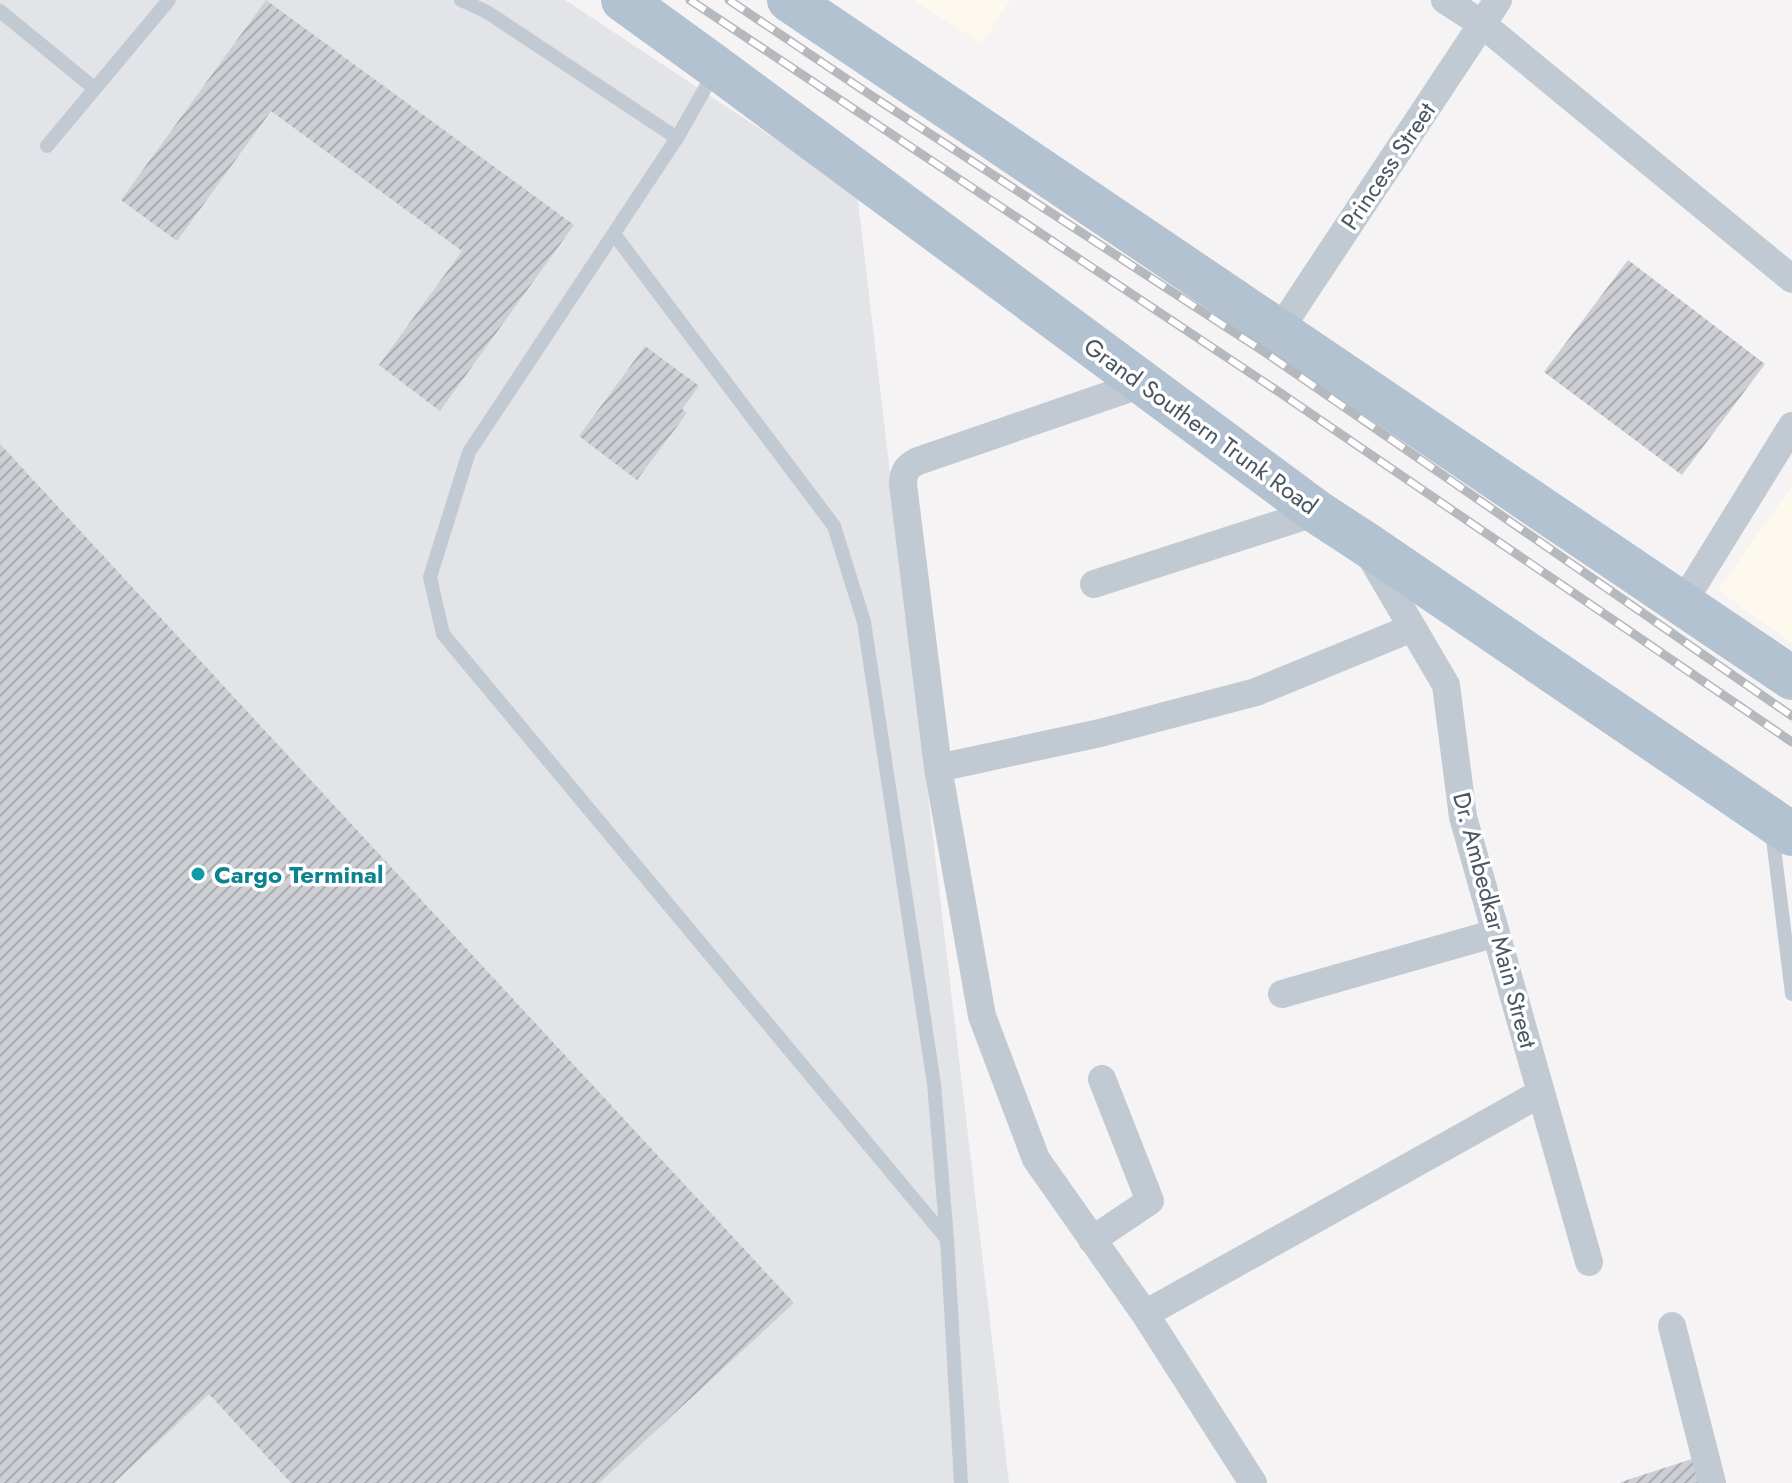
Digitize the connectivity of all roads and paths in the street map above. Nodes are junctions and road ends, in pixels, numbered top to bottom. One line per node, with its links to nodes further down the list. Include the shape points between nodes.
1 (169, 0): 10 (lane)
2 (461, 0): 11 (lane)
3 (623, 0): 9 (main road, Grand Southern Trunk Road)
4 (789, 0): 15 (main road)
5 (1445, 0): 8 (street)
6 (1498, 0): 8 (street, Princess Street)
7 (0, 11): 10 (lane)
8 (1482, 24): 14 (street); 15 (street, Princess Street)
9 (717, 68): 11 (lane); 16 (main road, Grand Southern Trunk Road)
10 (94, 88): 12 (lane)
11 (677, 138): 13 (lane)
12 (47, 146)
13 (614, 234): 31 (lane, via 834,526 864,622 934,1084); 31 (lane, via 469,452 430,577 443,634)
14 (1792, 279)
15 (1278, 332): 21 (main road)
16 (1142, 384): 18 (main road, Grand Southern Trunk Road); 24 (street, via 918,461 903,475)
17 (1792, 426): 21 (street)
18 (1317, 512): 19 (main road, Grand Southern Trunk Road); 20 (street)
19 (1366, 544): 22 (street, Dr. Ambedkar Main Street); 25 (main road, Grand Southern Trunk Road)
20 (1094, 584)
21 (1682, 604): 23 (main road)
22 (1412, 628): 24 (street, via 1256,692); 26 (street, Dr. Ambedkar Main Street, via 1446,685 1463,817)
23 (1792, 678)
24 (938, 768): 32 (street, via 982,1016 1036,1159)
25 (1782, 826): 28 (lane)
26 (1496, 933): 27 (street); 30 (street, Dr. Ambedkar Main Street)
27 (1282, 994)
28 (1792, 994)
29 (1102, 1079): 32 (street, via 1150,1201)
30 (1541, 1093): 33 (street, Dr. Ambedkar Main Street); 34 (street)
31 (947, 1239): 36 (lane)
32 (1092, 1240): 34 (street)
33 (1589, 1262)
34 (1145, 1314): 37 (street)
35 (1672, 1326): 38 (street)
36 (961, 1483)
37 (1253, 1483)
38 (1712, 1483)

